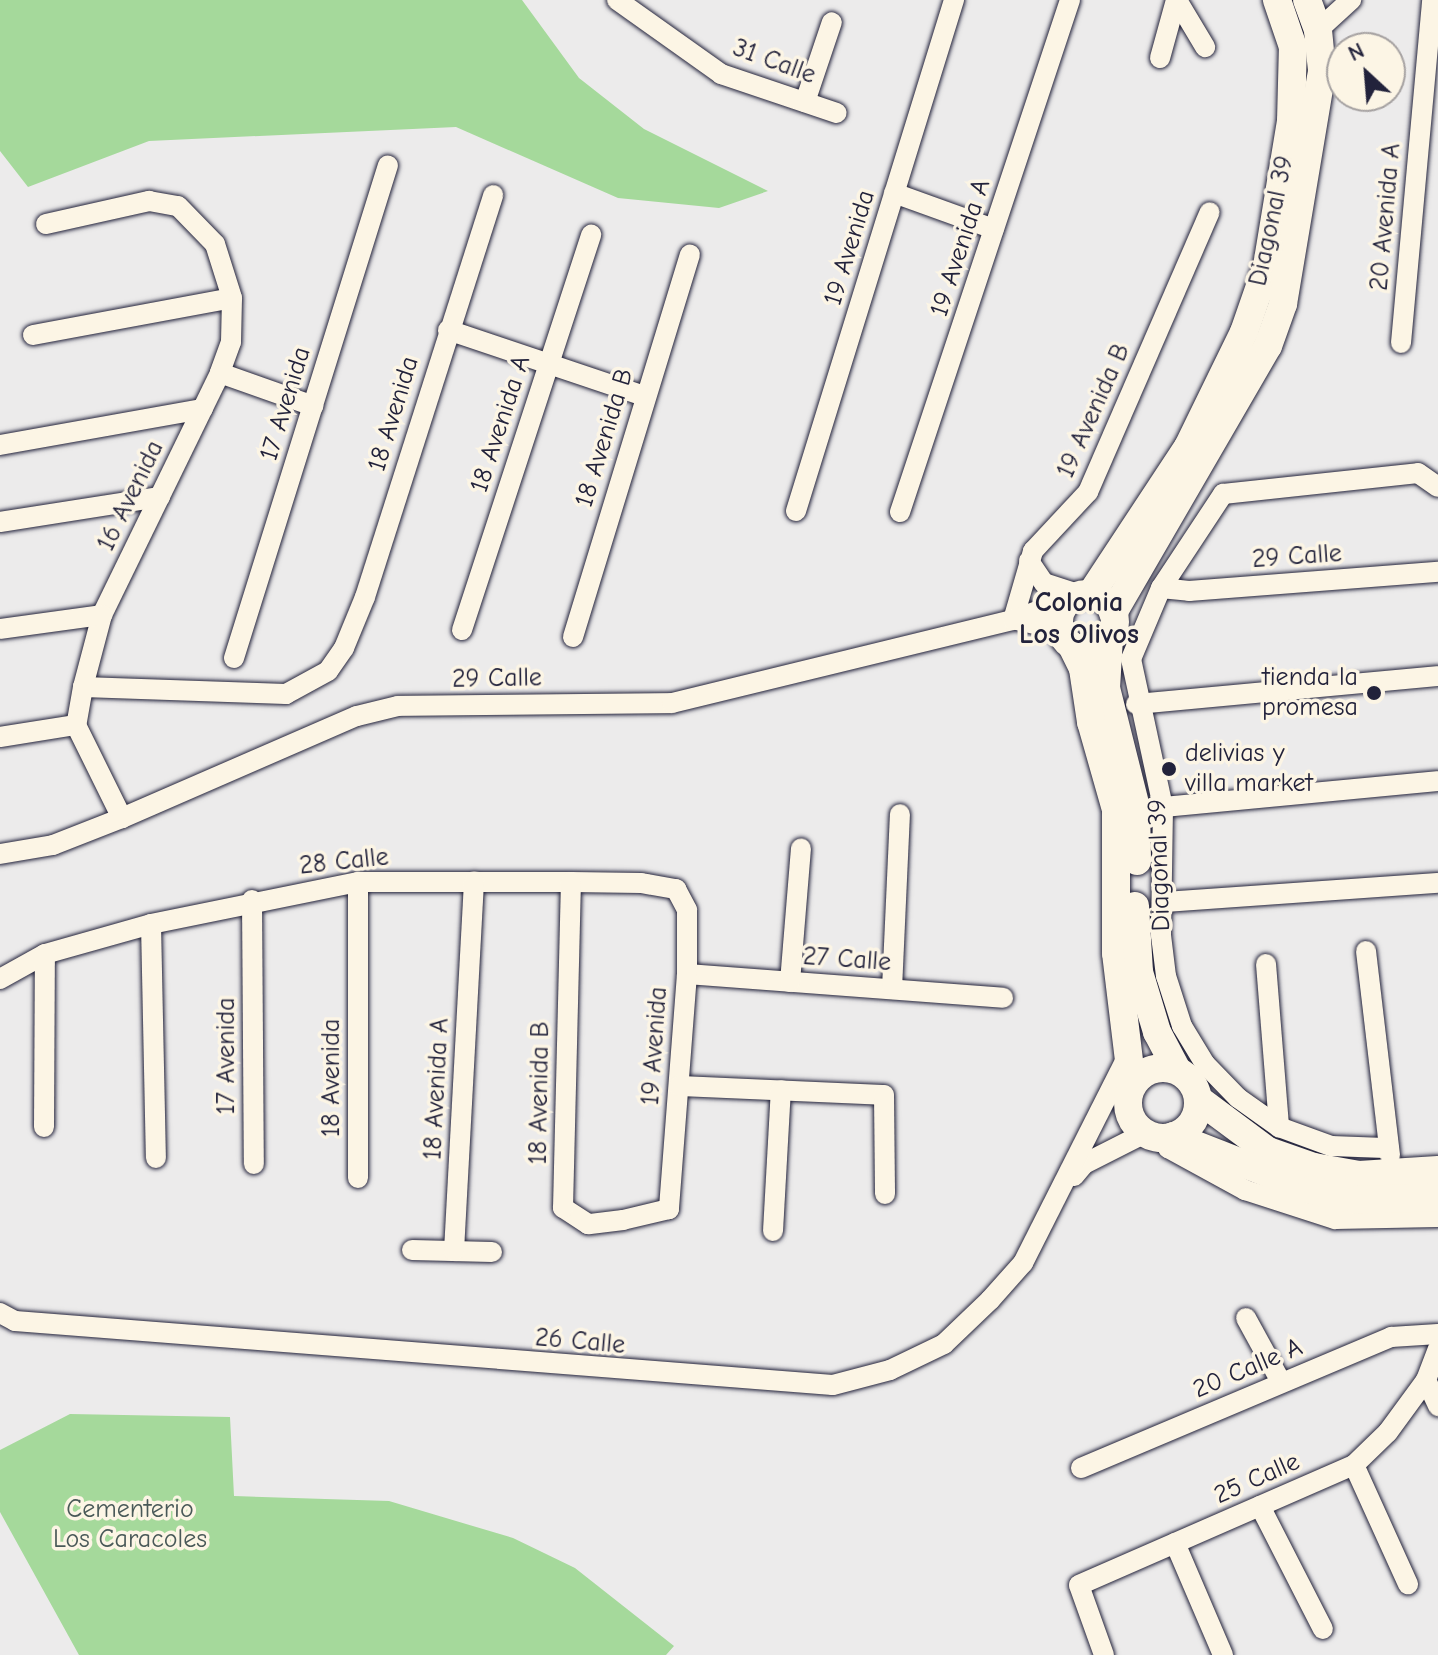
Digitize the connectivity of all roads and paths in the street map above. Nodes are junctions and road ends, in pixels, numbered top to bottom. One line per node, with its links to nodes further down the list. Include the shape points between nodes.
1 (617, 0): 13 (street, 31 Calle, via 721,74)
2 (954, 0): 16 (street, 19 Avenida)
3 (1070, 0): 20 (street, 19 Avenida A)
4 (1176, 0): 11 (street); 12 (street)
5 (1277, 0): 41 (street, Diagonal 39, via 1293,47 1291,121 1267,266 1244,332 1188,447)
6 (1307, 0): 10 (street, Diagonal 39)
7 (1351, 0): 10 (street)
8 (1432, 0): 26 (street, 20 Avenida A)
9 (832, 22): 13 (street)
10 (1318, 30): 44 (street, Diagonal 39, via 1322,71 1283,304 1268,346)
11 (1205, 47)
12 (1160, 58)
13 (805, 102): 14 (street, 31 Calle)
14 (837, 113)
15 (388, 165): 30 (street, 17 Avenida)
16 (894, 193): 20 (street); 35 (street, 19 Avenida)
17 (493, 195): 24 (street, 18 Avenida)
18 (1210, 212): 38 (street, 19 Avenida B, via 1088,492 1039,542)
19 (46, 224): 23 (street, 16 Avenida, via 149,201 178,206 215,244)
20 (994, 229): 36 (street, 19 Avenida A)
21 (591, 235): 27 (street, 18 Avenida A)
22 (690, 255): 29 (street, 18 Avenida B)
23 (232, 298): 25 (street); 28 (street, 16 Avenida, via 231,342)
24 (448, 330): 27 (street); 51 (street, 18 Avenida, via 365,597 344,648 328,671 286,694)
25 (33, 335)
26 (1401, 343)
27 (547, 364): 29 (street); 46 (street, 18 Avenida A)
28 (220, 373): 30 (street); 31 (street, 16 Avenida)
29 (644, 396): 47 (street, 18 Avenida B)
30 (313, 406): 49 (street, 17 Avenida)
31 (203, 409): 32 (street); 34 (street, 16 Avenida)
32 (0, 445)
33 (1437, 485): 40 (street, Diagonal 39, via 1418,473 1238,489 1210,505)
34 (160, 497): 37 (street); 42 (street, 16 Avenida)
35 (796, 511)
36 (900, 512)
37 (0, 522)
38 (1029, 561): 41 (street, via 1044,583); 43 (street, 19 Avenida B)
39 (1438, 572): 40 (street, 29 Calle, via 1189,591)
40 (1161, 588): 52 (street, Diagonal 39, via 1131,659)
41 (1080, 596): 43 (street, 29 Calle); 44 (street); 48 (street, via 1060,613)
42 (102, 615): 45 (street); 51 (street, 16 Avenida)
43 (1013, 620): 48 (street, 29 Calle, via 1051,628); 58 (street, 29 Calle, via 672,703 398,706 343,721)
44 (1111, 625): 48 (street, via 1093,649); 78 (street, Diagonal 39, via 1106,688 1136,807 1139,972 1157,1032)
45 (0, 629)
46 (462, 630)
47 (573, 637)
48 (1068, 641): 79 (street, Diagonal 39, via 1083,669 1091,722 1116,810 1116,953)
49 (234, 658)
50 (1438, 676): 52 (street)
51 (83, 687): 53 (street, 16 Avenida)
52 (1136, 704): 56 (street, Diagonal 39)
53 (76, 725): 54 (street); 58 (street)
54 (0, 737)
55 (1438, 781): 56 (street)
56 (1163, 807): 67 (street, Diagonal 39)
57 (900, 814): 76 (street)
58 (122, 818): 60 (street, 29 Calle, via 53,845)
59 (801, 848): 75 (street)
60 (0, 854)
61 (358, 882): 62 (street, 28 Calle); 66 (street, 28 Calle); 92 (street, 18 Avenida)
62 (474, 882): 63 (street, 28 Calle); 100 (street, 18 Avenida A)
63 (571, 882): 65 (street, 28 Calle); 96 (street, 18 Avenida B, via 563,1208 588,1224)
64 (1438, 883): 67 (street)
65 (676, 889): 73 (street, 19 Avenida, via 687,910)
66 (252, 900): 68 (street, 28 Calle); 89 (street, 17 Avenida)
67 (1164, 902): 85 (street, Diagonal 39, via 1166,976 1182,1026 1205,1064 1238,1098)
68 (151, 924): 70 (street, 28 Calle); 88 (street)
69 (1366, 951): 87 (street)
70 (35, 958): 72 (street, 28 Calle); 74 (street, 28 Calle); 84 (street)
71 (1266, 964): 85 (street)
72 (0, 966)
73 (687, 974): 75 (street, 27 Calle); 80 (street, 19 Avenida)
74 (0, 979)
75 (790, 982): 76 (street, 27 Calle)
76 (892, 989): 77 (street, 27 Calle)
77 (1003, 998)
78 (1177, 1070): 79 (street, via 1152,1069); 82 (street)
79 (1129, 1080): 83 (street, 26 Calle); 83 (street, 26 Calle); 86 (street, via 1131,1118)
80 (679, 1086): 81 (street); 96 (street, 19 Avenida)
81 (781, 1090): 93 (street, via 884,1095); 98 (street)
82 (1198, 1099): 86 (street, via 1192,1122); 91 (street, via 1268,1151 1359,1175)
83 (1096, 1121): 94 (street, 26 Calle)
84 (44, 1127)
85 (1279, 1127): 87 (street, Diagonal 39, via 1331,1146)
86 (1161, 1136): 94 (street, 26 Calle, via 1084,1164); 95 (street, via 1311,1190 1357,1200); 97 (street, via 1172,1151 1199,1160 1245,1190 1335,1219)
87 (1385, 1148): 91 (street)
88 (156, 1158)
89 (254, 1164)
90 (1438, 1170): 91 (street)
91 (1400, 1174)
92 (358, 1178)
93 (885, 1194)
94 (1059, 1195): 102 (street, 26 Calle, via 1023,1263 944,1344 890,1370 833,1385)
95 (1438, 1197)
96 (669, 1209)
97 (1438, 1217)
98 (773, 1231)
99 (412, 1250): 100 (street)
100 (454, 1251): 101 (street)
101 (492, 1252)
102 (7, 1317)
103 (1246, 1318): 107 (street)
104 (1438, 1334): 107 (street, 20 Calle A, via 1391,1337)
105 (1438, 1349): 106 (street, 25 Calle)
106 (1426, 1380): 108 (street); 109 (street, 25 Calle, via 1388,1432)
107 (1281, 1382): 110 (street, 20 Calle A)
108 (1438, 1406)
109 (1354, 1465): 111 (street, 25 Calle); 113 (street)
110 (1081, 1468)
111 (1260, 1506): 112 (street, 25 Calle); 114 (street)
112 (1175, 1543): 115 (street, 25 Calle, via 1079,1585); 116 (street)
113 (1408, 1584)
114 (1323, 1629)
115 (1104, 1655)
116 (1223, 1655)

